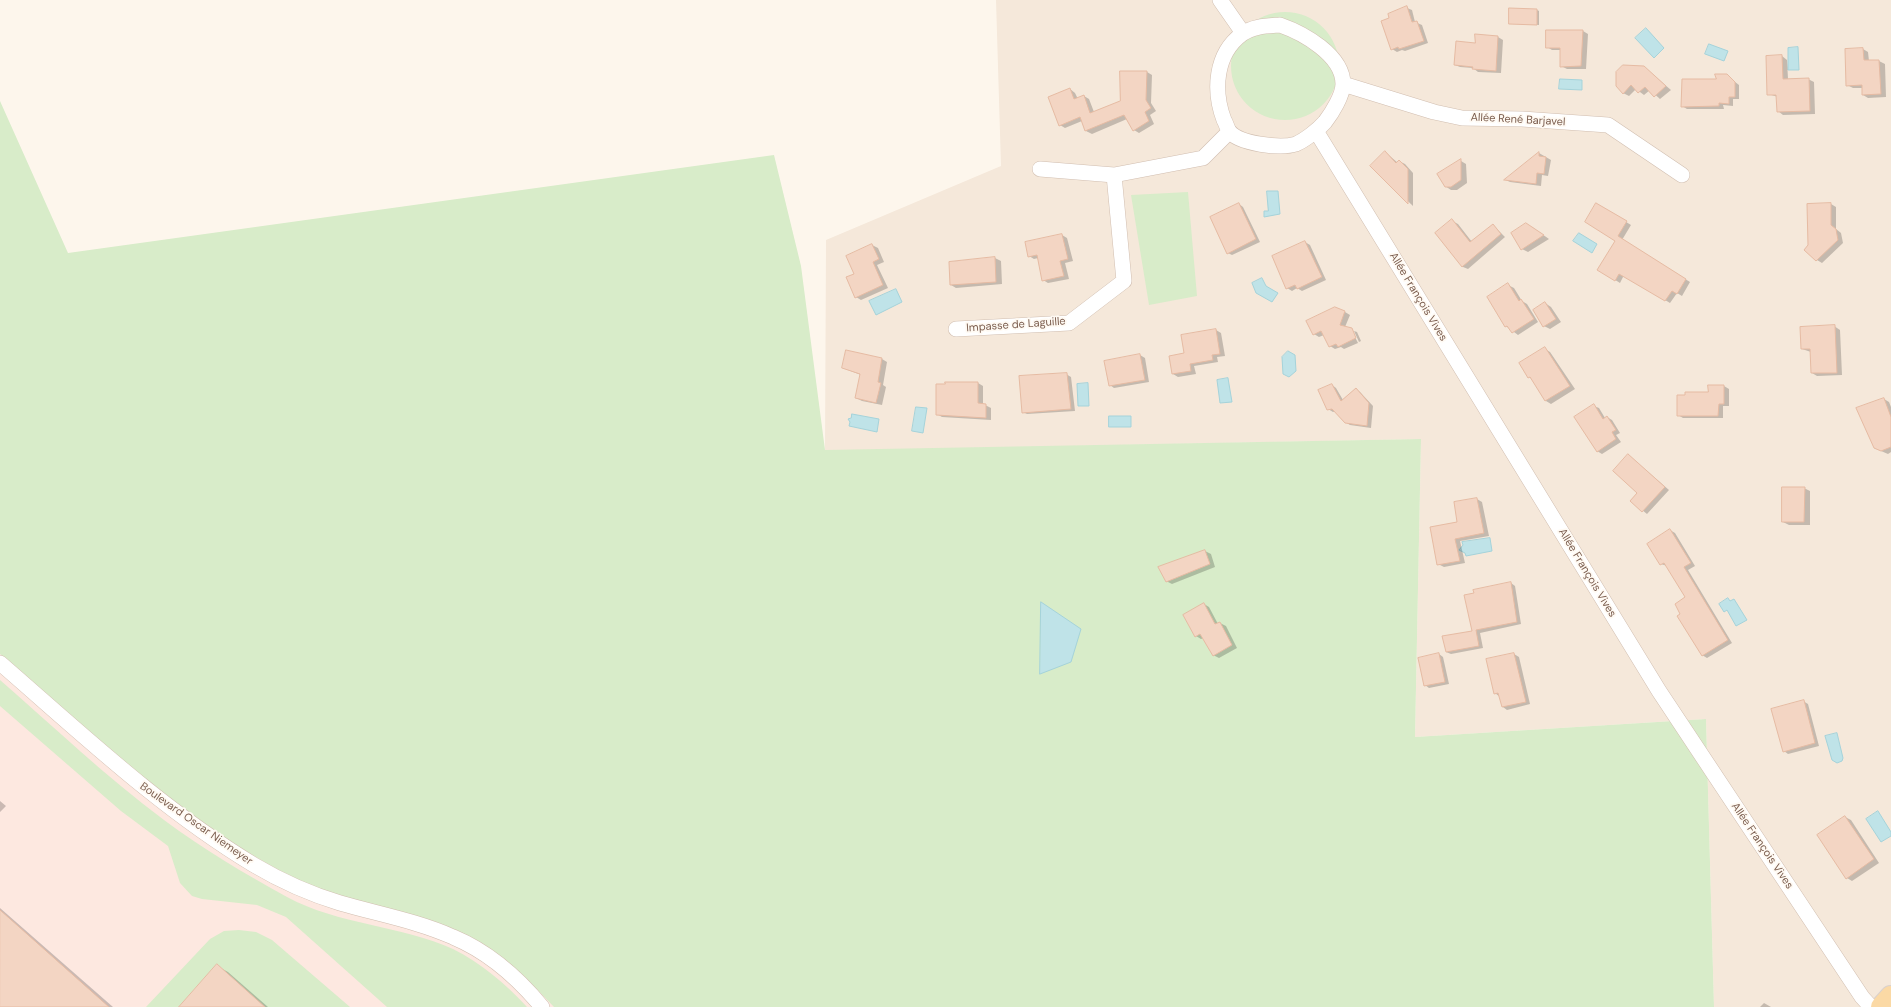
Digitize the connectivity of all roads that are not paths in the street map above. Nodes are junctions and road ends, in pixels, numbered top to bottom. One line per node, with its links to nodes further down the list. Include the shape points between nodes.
1 (1220, 0): 2 (street)
2 (1243, 33): 3 (street, via 1260,26 1280,25 1296,30 1326,51 1338,66); 5 (street, via 1226,51 1217,85 1219,107)
3 (1343, 84): 4 (street, via 1340,97 1325,122); 7 (street, Allée René Barjavel, via 1462,118 1608,125)
4 (1316, 131): 5 (street, via 1296,144 1275,146 1248,142); 13 (street, Allée François Vives, via 1659,691)
5 (1229, 132): 8 (street, via 1203,158)
6 (1040, 169): 8 (street)
7 (1682, 174)
8 (1114, 175): 9 (street, Impasse de Laguille, via 1124,281 1069,323)
9 (956, 329)
10 (0, 663): 12 (street, Boulevard Oscar Niemeyer, via 153,795 254,865 299,888 340,903 409,921 454,937 494,960 526,987)
11 (1891, 997): 14 (main road)
12 (542, 1007)
13 (1871, 1007)
14 (1882, 1007)

